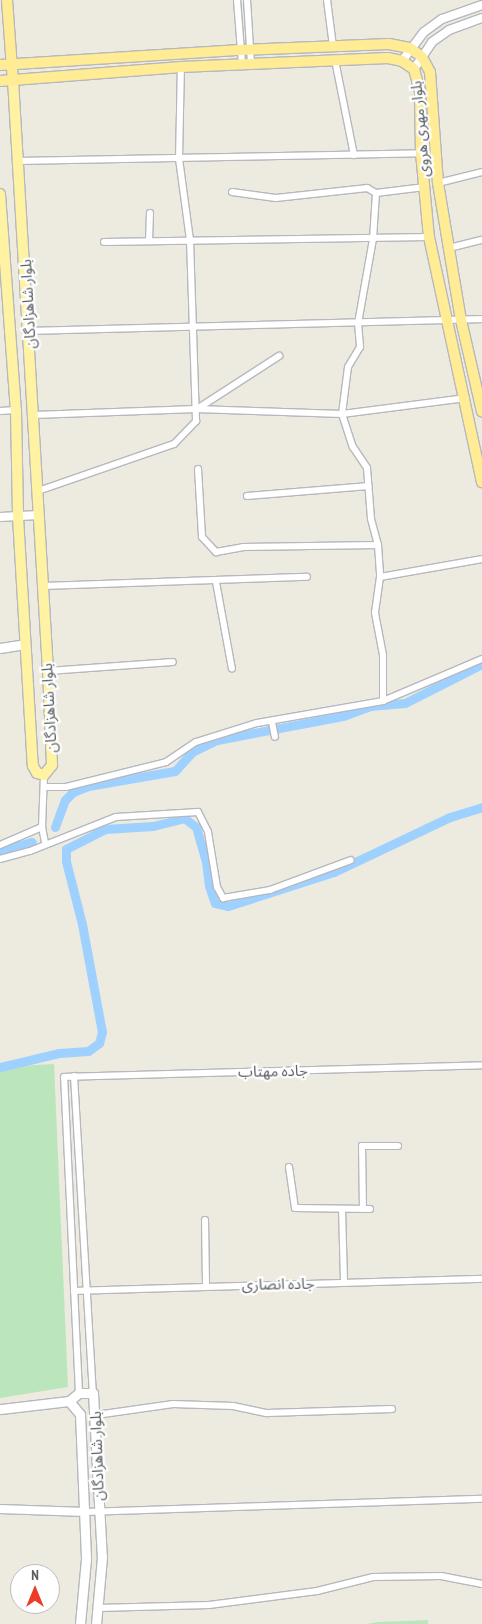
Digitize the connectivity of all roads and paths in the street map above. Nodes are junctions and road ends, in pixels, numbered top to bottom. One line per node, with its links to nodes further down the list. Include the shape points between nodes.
1 (7, 0): 15 (highway)
2 (237, 0): 9 (street)
3 (247, 0): 9 (street)
4 (327, 0): 7 (street)
5 (482, 4): 8 (street, via 442,19)
6 (482, 18): 10 (street, via 449,30 432,42)
7 (333, 46): 8 (highway, via 389,44); 9 (highway)
8 (410, 48): 10 (highway); 12 (street)
9 (245, 49): 13 (street); 15 (highway)
10 (422, 57): 17 (street); 25 (highway, بلوار مهری هروی, via 430,72)
11 (335, 60): 12 (highway, بلوار مهری هروی, via 388,58); 13 (highway, بلوار مهری هروی); 21 (street)
12 (402, 61): 17 (highway, بلوار مهری هروی)
13 (246, 64): 16 (highway, بلوار مهری هروی)
14 (0, 66): 15 (highway)
15 (12, 66): 19 (highway)
16 (181, 67): 19 (highway, بلوار مهری هروی); 22 (street)
17 (414, 69): 20 (highway, بلوار مهری هروی, via 420,91)
18 (0, 81): 19 (highway, بلوار مهری هروی)
19 (13, 81): 23 (main road, بلوار شاهزادگان)
20 (421, 153): 21 (street); 26 (highway, بلوار مهری هروی)
21 (354, 155): 22 (street)
22 (179, 159): 23 (street); 33 (street)
23 (20, 160): 43 (main road, بلوار شاهزادگان)
24 (482, 172): 25 (street)
25 (438, 183): 37 (highway, بلوار مهری هروی)
26 (425, 187): 28 (street); 31 (highway, بلوار مهری هروی)
27 (232, 192): 28 (street, via 276,198 366,188)
28 (376, 192): 32 (street)
29 (0, 194): 49 (main road, بلوار شاهزادگان)
30 (150, 213): 35 (street)
31 (430, 237): 32 (street); 40 (highway, بلوار مهری هروی)
32 (373, 239): 33 (street); 41 (street)
33 (190, 240): 35 (street); 42 (street)
34 (482, 240): 37 (street)
35 (149, 241): 36 (street)
36 (104, 242)
37 (449, 248): 39 (highway, بلوار مهری هروی)
38 (482, 319): 39 (street)
39 (461, 320): 40 (street); 46 (highway, بلوار مهری هروی)
40 (447, 322): 41 (street); 45 (highway, بلوار مهری هروی)
41 (358, 324): 42 (street); 51 (street, via 360,346 348,367)
42 (194, 327): 43 (street); 47 (street)
43 (30, 331): 52 (main road, بلوار شاهزادگان)
44 (279, 356): 47 (street)
45 (466, 398): 51 (street); 54 (highway, بلوار مهری هروی)
46 (481, 400): 50 (highway, بلوار مهری هروی)
47 (196, 409): 51 (street); 52 (street); 56 (street, via 196,421 174,444)
48 (0, 410): 49 (street)
49 (16, 410): 60 (main road, بلوار شاهزادگان)
50 (482, 412)
51 (342, 414): 55 (street, via 353,447 367,468)
52 (34, 415): 56 (main road, بلوار شاهزادگان)
53 (198, 469): 61 (street, via 202,537 216,552 243,547)
54 (482, 482)
55 (369, 486): 57 (street); 61 (street)
56 (38, 491): 58 (main road, بلوار شاهزادگان)
57 (247, 496)
58 (39, 515): 60 (street); 66 (main road, بلوار شاهزادگان)
59 (0, 517): 60 (street)
60 (18, 517): 67 (main road, بلوار شاهزادگان)
61 (378, 545): 64 (street)
62 (482, 559): 64 (street)
63 (307, 577): 65 (street)
64 (380, 577): 73 (street, via 375,613 383,655)
65 (216, 582): 66 (street); 71 (street)
66 (43, 586): 72 (main road, بلوار شاهزادگان)
67 (25, 644): 68 (main road); 76 (main road, بلوار شاهزادگان, via 33,766 37,773)
68 (0, 648)
69 (482, 659): 73 (street)
70 (173, 662): 72 (street)
71 (232, 668)
72 (48, 671): 76 (main road, بلوار شاهزادگان, via 52,765)
73 (383, 700): 74 (street)
74 (272, 722): 75 (street); 77 (street, via 256,723 196,742 166,762 66,786)
75 (275, 737)
76 (44, 775): 77 (street)
77 (46, 787): 78 (street)
78 (42, 827): 79 (street); 80 (street)
79 (45, 843): 81 (street, via 30,851); 82 (street, via 116,817 198,812 208,832 217,887 223,898 270,890)
80 (0, 845)
81 (0, 859)
82 (352, 860)
83 (482, 1065): 84 (street, جاده مهتاب)
84 (74, 1076): 94 (street); 95 (street, جاده مهتاب, via 64,1077)
85 (398, 1146): 88 (street, via 362,1146)
86 (289, 1167): 87 (street, via 295,1208)
87 (342, 1209): 88 (street); 92 (street)
88 (362, 1209): 89 (street)
89 (370, 1209)
90 (205, 1220): 93 (street)
91 (482, 1279): 92 (street, جاده انصاری)
92 (344, 1282): 93 (street, جاده انصاری)
93 (206, 1286): 94 (street, جاده انصاری)
94 (86, 1290): 95 (street, جاده انصاری); 97 (street)
95 (74, 1291): 96 (street)
96 (79, 1392): 97 (main road, بلوار شاهزادگان); 98 (main road, بلوار شاهزادگان)
97 (93, 1393): 101 (main road, بلوار شاهزادگان)
98 (69, 1401): 99 (main road); 104 (main road, بلوار شاهزادگان, via 80,1414)
99 (0, 1409)
100 (392, 1409): 101 (street, via 268,1412 233,1406 173,1404)
101 (96, 1415): 105 (main road, بلوار شاهزادگان)
102 (482, 1499): 105 (street)
103 (0, 1509): 104 (street)
104 (85, 1512): 105 (street); 108 (main road, بلوار شاهزادگان, via 86,1559)
105 (99, 1512): 107 (main road, بلوار شاهزادگان, via 102,1558)
106 (482, 1584): 107 (street, via 441,1576 374,1577 317,1591 209,1605)
107 (98, 1608): 109 (main road, بلوار شاهزادگان)
108 (80, 1624)
109 (96, 1624)

